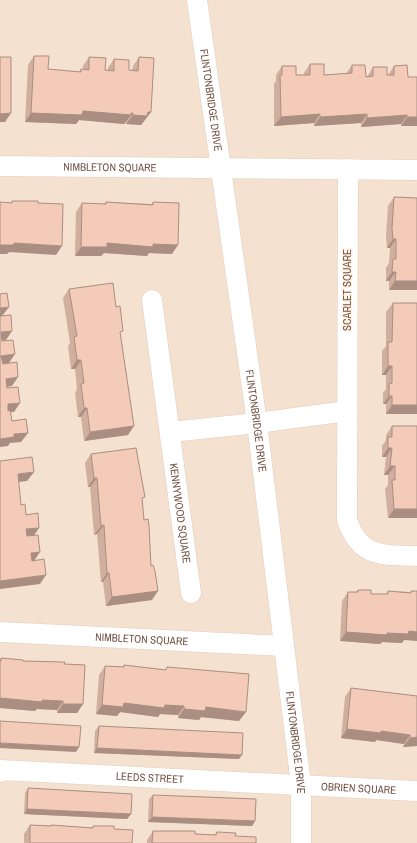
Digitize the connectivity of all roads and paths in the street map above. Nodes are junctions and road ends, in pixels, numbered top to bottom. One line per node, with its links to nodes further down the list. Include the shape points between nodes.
1 (198, 0): 3 (street, FLINTONBRIDGE DRIVE)
2 (0, 166): 3 (street, NIMBLETON SQUARE)
3 (221, 168): 4 (street); 8 (street, FLINTONBRIDGE DRIVE)
4 (348, 169): 5 (street); 7 (street, SCARLET SQUARE)
5 (417, 170)
6 (152, 300): 9 (street, KENNYWOOD SQUARE)
7 (347, 411): 8 (street); 10 (street, SCARLET SQUARE, via 347,520 352,535 363,547 376,553)
8 (257, 423): 9 (street); 13 (street, FLINTONBRIDGE DRIVE)
9 (170, 432): 11 (street, KENNYWOOD SQUARE)
10 (417, 556)
11 (191, 593)
12 (0, 632): 13 (street, NIMBLETON SQUARE)
13 (284, 646): 15 (street, FLINTONBRIDGE DRIVE)
14 (0, 772): 15 (street, LEEDS STREET)
15 (301, 785): 16 (street, OBRIEN SQUARE); 17 (street, FLINTONBRIDGE DRIVE)
16 (417, 791)
17 (301, 843)

